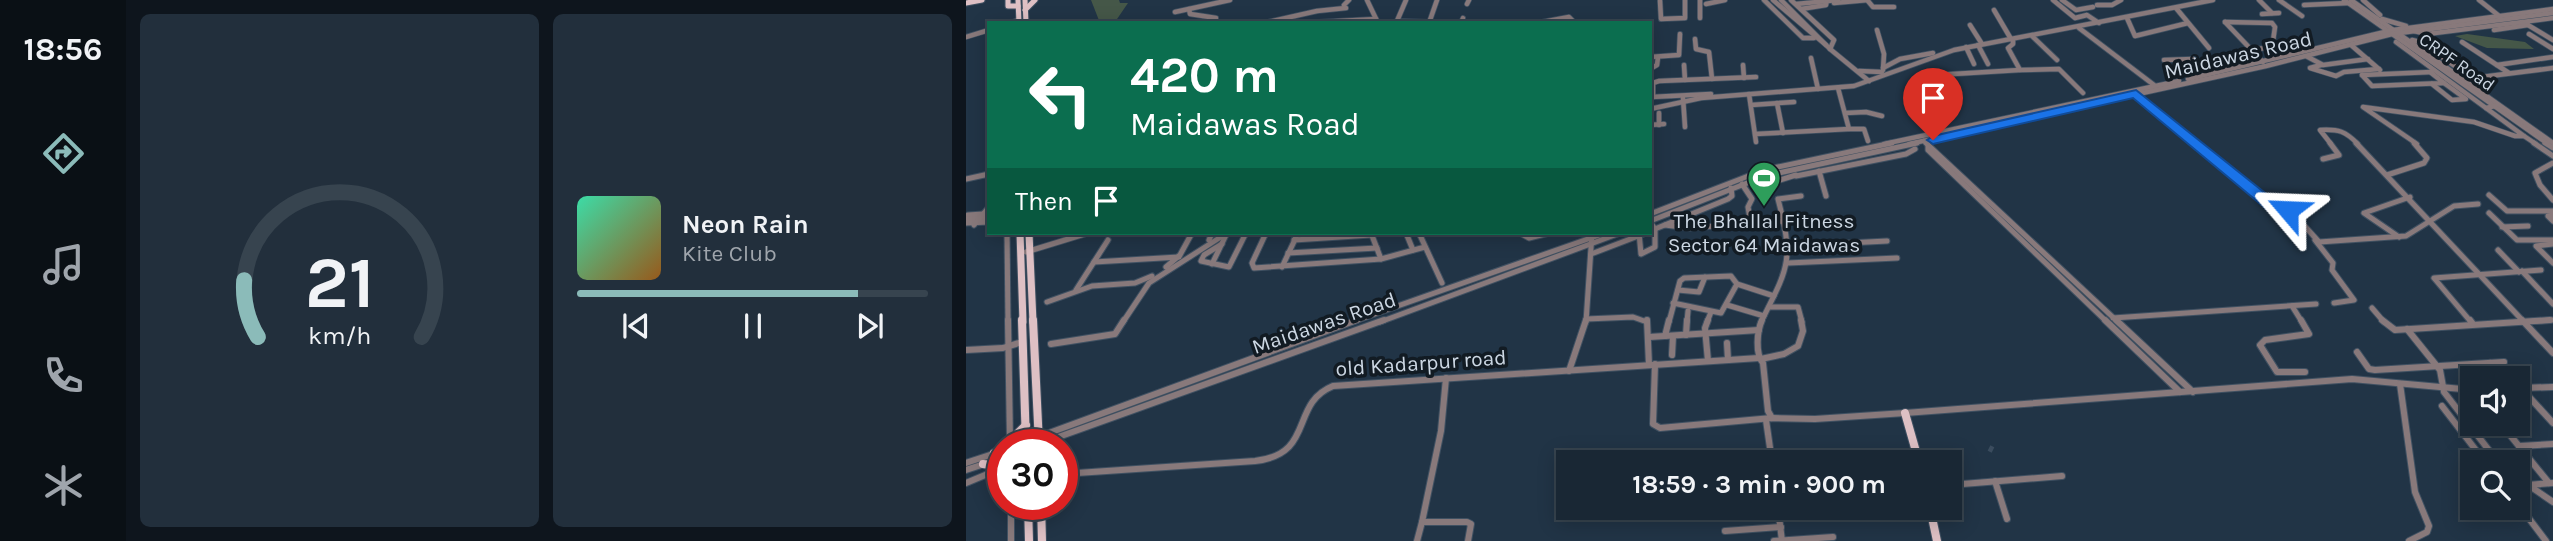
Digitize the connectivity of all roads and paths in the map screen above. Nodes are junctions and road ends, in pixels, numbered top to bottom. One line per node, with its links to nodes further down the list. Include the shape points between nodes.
1 (982, 0): 30 (main road)
2 (1008, 0): 31 (main road, via 1008,6)
3 (1025, 0): 43 (main road)
4 (1035, 0): 43 (main road)
5 (1230, 0): 39 (street)
6 (1349, 0): 37 (street)
7 (1367, 0): 66 (street)
8 (1406, 0): 67 (street)
9 (1437, 0): 68 (street)
10 (1700, 0): 57 (street)
11 (1725, 0): 33 (street)
12 (1764, 0): 84 (street, via 1803,38)
13 (1773, 0): 84 (street)
14 (1781, 0): 94 (street)
15 (1791, 0): 34 (street)
16 (1838, 0): 27 (street)
17 (1868, 0): 27 (street); 38 (street, via 1873,7)
18 (2053, 0): 45 (street)
19 (2062, 0): 41 (street)
20 (2121, 0): 41 (street)
21 (2213, 0): 29 (street)
22 (2259, 0): 47 (street)
23 (2279, 0): 56 (street)
24 (2363, 0): 28 (street); 54 (street)
25 (2479, 0): 55 (street)
26 (1660, 1): 32 (street, via 1662,20 1684,19)
27 (1827, 1): 34 (street); 40 (street)
28 (2349, 1): 35 (street); 53 (street, CRPF Road)
29 (2198, 2): 42 (street)
30 (966, 3)
31 (1018, 3): 61 (main road)
32 (1685, 3): 36 (street)
33 (1706, 4)
34 (1796, 4): 40 (street)
35 (2304, 5)
36 (1694, 6)
37 (1345, 7): 64 (street)
38 (1894, 7)
39 (1191, 9): 46 (street); 51 (street)
40 (1801, 9): 94 (street, via 1834,40)
41 (2075, 9): 45 (street)
42 (2176, 9): 59 (street); 72 (street)
43 (1025, 10): 62 (main road)
44 (1994, 10): 86 (street)
45 (2067, 11): 58 (street)
46 (1175, 12)
47 (2272, 13): 48 (street); 50 (street)
48 (2279, 13)
49 (2553, 13): 55 (street, Maidawas Road); 60 (street, Maidawas Road)
50 (2262, 14)
51 (1195, 15): 52 (street); 63 (street)
52 (1209, 15)
53 (2370, 15): 75 (street); 79 (street, CRPF Road); 87 (street, via 2374,25)
54 (2381, 15)
55 (2498, 15): 75 (street, Maidawas Road)
56 (2302, 16)
57 (1700, 18)
58 (2075, 18): 71 (street, via 2087,15); 74 (street)
59 (2127, 19): 71 (street); 72 (street, via 2134,36)
60 (2522, 20): 75 (street, Maidawas Road); 77 (street); 88 (street)
61 (1019, 21)
62 (1026, 21)
63 (1215, 21)
64 (1273, 21)
65 (1364, 21): 66 (street)
66 (1377, 21)
67 (1397, 21)
68 (1429, 21)
69 (1545, 21): 70 (street, via 1564,16)
70 (1574, 21)
71 (2099, 23): 74 (street)
72 (2188, 23): 96 (street)
73 (1970, 25): 92 (street)
74 (2081, 27): 82 (street); 137 (street)
75 (2412, 29): 79 (street, Maidawas Road); 91 (street)
76 (1877, 30): 122 (street)
77 (2494, 30)
78 (987, 31): 83 (street)
79 (2393, 32): 87 (street, Maidawas Road); 91 (street, CRPF Road)
80 (1680, 34): 102 (street, via 1679,55)
81 (2529, 34): 98 (street)
82 (2032, 36): 86 (street); 105 (street)
83 (966, 37)
84 (1814, 38): 94 (street)
85 (1695, 39): 130 (street, via 1696,49 1709,52)
86 (2012, 39): 92 (street); 120 (street, via 2008,48)
87 (2367, 39): 89 (street); 93 (street, Maidawas Road); 108 (street, Maidawas Road)
88 (2553, 39)
89 (2396, 42): 91 (street); 123 (street)
90 (2462, 42): 114 (street)
91 (2412, 44): 119 (street, CRPF Road); 134 (street)
92 (1980, 45): 95 (street); 110 (street)
93 (2351, 45): 100 (street, Maidawas Road); 107 (street)
94 (1828, 47): 121 (street)
95 (1966, 47): 109 (street); 122 (street)
96 (2209, 48)
97 (2252, 49): 97 (street, via 2225,22 2270,21 2275,27 2272,48); 108 (street)
98 (2553, 49)
99 (1933, 53): 122 (street, via 1900,59)
100 (2306, 56): 113 (street); 131 (street, Maidawas Road)
101 (1652, 57): 102 (street)
102 (1658, 57): 115 (street)
103 (2553, 57): 114 (street)
104 (1811, 58): 139 (street)
105 (2057, 60)
106 (2164, 60): 117 (street, via 2193,59)
107 (2368, 60): 113 (street); 118 (street)
108 (2266, 62): 131 (street, Maidawas Road)
109 (1975, 64)
110 (1988, 64)
111 (1684, 65): 132 (street)
112 (1742, 65): 129 (street)
113 (2322, 65): 124 (street); 124 (street, via 2310,68)
114 (2497, 65): 126 (street)
115 (1652, 68)
116 (2553, 68): 126 (street)
117 (2201, 69)
118 (2379, 69): 124 (street); 125 (street)
119 (2442, 69): 123 (street); 134 (street, CRPF Road)
120 (2020, 70): 127 (street); 141 (street, via 2059,69)
121 (1860, 71): 122 (street); 133 (street)
122 (1884, 71): 133 (street)
123 (2432, 71): 125 (street); 135 (street); 147 (street)
124 (2327, 74)
125 (2384, 74): 136 (street, via 2362,75 2372,86)
126 (2510, 74): 134 (street)
127 (1936, 75)
128 (1756, 77): 129 (street)
129 (1744, 78): 130 (street)
130 (1712, 79): 132 (street)
131 (2194, 79): 137 (street, Maidawas Road); 143 (street, Maidawas Road)
132 (1685, 80): 140 (street, via 1654,82)
133 (1869, 80): 138 (street)
134 (2464, 80): 152 (street, CRPF Road); 168 (street)
135 (2444, 83): 136 (street); 148 (street)
136 (2432, 84): 148 (street, via 2452,100)
137 (2154, 85): 166 (street, Maidawas Road)
138 (1838, 88): 139 (street); 156 (street)
139 (1818, 89): 142 (street)
140 (1652, 92)
141 (2083, 93)
142 (1749, 94): 144 (street); 151 (street)
143 (2136, 94): 166 (street, Maidawas Road); 226 (street, via 2275,209 2292,212)
144 (1735, 95): 146 (street)
145 (1652, 97): 146 (street)
146 (1683, 98): 153 (street); 160 (street)
147 (2473, 98): 148 (street); 154 (street)
148 (2466, 99)
149 (1794, 102): 150 (street)
150 (1777, 103): 151 (street); 162 (street)
151 (1751, 105): 163 (street)
152 (2495, 106): 154 (street); 168 (street, CRPF Road)
153 (1652, 108)
154 (2486, 108): 164 (street)
155 (1659, 113): 158 (street)
156 (1845, 113): 157 (street); 161 (street)
157 (1882, 116)
158 (1662, 124): 159 (street)
159 (1652, 125)
160 (1685, 127)
161 (1849, 129): 162 (street); 165 (street, via 1864,129)
162 (1783, 133): 163 (street)
163 (1755, 134): 167 (street)
164 (2524, 135): 170 (street); 176 (street, via 2474,122 2365,106 2364,110 2423,150 2427,158)
165 (1868, 141)
166 (1924, 141): 173 (street, Maidawas Road); 189 (street, Maidawas Road, via 1752,173); 268 (street); 304 (street, via 1928,150)
167 (1756, 142)
168 (2553, 145)
169 (1915, 149): 174 (street)
170 (2553, 156)
171 (2323, 159): 176 (street, via 2340,156 2320,130 2341,130)
172 (2553, 163): 186 (street, via 2535,173)
173 (1817, 165): 174 (street); 175 (street, Maidawas Road)
174 (1819, 172): 175 (street); 184 (street)
175 (1796, 173): 179 (street, Maidawas Road); 180 (street)
176 (2387, 175): 185 (street)
177 (986, 177): 178 (street)
178 (966, 181)
179 (1742, 184): 181 (street, Maidawas Road); 192 (street, via 1752,200)
180 (1761, 186)
181 (1731, 188): 195 (street, Maidawas Road); 198 (street, via 1728,199)
182 (2490, 195): 191 (street, via 2507,211)
183 (1801, 196): 197 (street, via 1779,199)
184 (1826, 197)
185 (2410, 197): 196 (street); 221 (street, via 2364,212)
186 (2553, 200)
187 (2478, 204): 196 (street, via 2454,206)
188 (974, 208): 193 (street)
189 (1652, 213)
190 (2489, 213): 200 (street)
191 (2553, 215)
192 (1750, 218)
193 (967, 219): 194 (street); 194 (street)
194 (982, 220)
195 (1652, 220)
196 (2430, 220): 221 (street); 249 (street)
197 (1784, 221): 198 (street); 230 (street)
198 (1665, 226): 201 (street)
199 (2528, 226): 200 (street)
200 (2502, 227): 228 (street, via 2518,240)
201 (1652, 230)
202 (1007, 235): 282 (street)
203 (1020, 235): 237 (main road)
204 (1029, 235): 235 (main road)
205 (1082, 235): 235 (street)
206 (1191, 235): 239 (street)
207 (1211, 235): 224 (street)
208 (1224, 235): 281 (street, via 1149,282 1115,334)
209 (1226, 235): 229 (street)
210 (1245, 235): 245 (street, via 1231,265)
211 (1265, 235): 246 (street, via 1252,267)
212 (1296, 235): 225 (street)
213 (1358, 235): 225 (street)
214 (1371, 235): 232 (street)
215 (1407, 235): 233 (street)
216 (1420, 235): 231 (street)
217 (1524, 235): 218 (street)
218 (1541, 235)
219 (1610, 235): 222 (street, Maidawas Road)
220 (1638, 235): 238 (street)
221 (2399, 237): 226 (street)
222 (1591, 239): 238 (street); 318 (street, Maidawas Road)
223 (1108, 240): 242 (street)
224 (1209, 240)
225 (1294, 240): 236 (street)
226 (2315, 240): 258 (street, via 2354,300)
227 (1887, 241): 230 (street)
228 (2553, 242): 244 (street, via 2536,246)
229 (1222, 244): 245 (street); 245 (street, via 1201,258)
230 (1789, 246): 243 (street)
231 (1425, 247): 233 (street); 251 (street)
232 (1377, 248): 236 (street); 241 (street)
233 (1413, 250): 241 (street)
234 (2498, 250): 248 (street)
235 (1030, 251): 237 (street); 317 (main road)
236 (1288, 253): 246 (street)
237 (1020, 254): 279 (main road)
238 (1591, 254): 269 (street)
239 (1179, 257): 242 (street); 254 (street, via 1143,282)
240 (1897, 258): 243 (street)
241 (1381, 259): 246 (street)
242 (1094, 262): 254 (street)
243 (1787, 263): 255 (street)
244 (2553, 263)
245 (1212, 264)
246 (1282, 267)
247 (2541, 270): 248 (street)
248 (2520, 272): 249 (street); 259 (street)
249 (2477, 274): 271 (street); 272 (street, via 2434,278)
250 (1705, 277): 252 (street, via 1731,276); 253 (street, via 1681,279); 253 (street, via 1699,292)
251 (1442, 283)
252 (1737, 284): 255 (street); 261 (street)
253 (1678, 290): 257 (street)
254 (1075, 292): 256 (street)
255 (1774, 296): 263 (street)
256 (1047, 302)
257 (1673, 303): 266 (street); 277 (street)
258 (2334, 303)
259 (2553, 303)
260 (2316, 304): 262 (street)
261 (1727, 305): 266 (street, via 1721,313); 267 (street)
262 (2292, 306): 268 (street); 296 (street, via 2309,334 2265,340 2260,345 2277,372)
263 (1769, 307): 267 (street); 287 (street, old Kadarpur road, via 1798,307 1804,337 1796,350)
264 (2372, 308): 273 (street, via 2389,328)
265 (1688, 311): 276 (street)
266 (1712, 312): 275 (street)
267 (1765, 316): 274 (street)
268 (2113, 318): 303 (street)
269 (1586, 319): 278 (street, via 1647,320); 295 (street)
270 (2553, 320): 271 (street)
271 (2524, 322): 272 (street); 285 (street)
272 (2473, 324): 273 (street)
273 (2407, 329): 294 (street)
274 (1759, 330): 275 (street); 287 (street)
275 (1704, 334): 276 (street); 289 (street)
276 (1686, 335): 277 (street)
277 (1669, 336): 278 (street); 286 (street)
278 (1649, 337): 292 (street)
279 (1022, 342): 282 (street); 311 (main road)
280 (1727, 343): 288 (street)
281 (1051, 344)
282 (1007, 347): 283 (street); 314 (street)
283 (966, 351)
284 (2357, 352): 294 (street, via 2372,370)
285 (2553, 353)
286 (1672, 355)
287 (1760, 358): 288 (street, old Kadarpur road); 309 (street)
288 (1728, 360): 289 (street, old Kadarpur road)
289 (1708, 361): 292 (street, old Kadarpur road)
290 (2504, 362): 291 (street)
291 (2490, 363): 293 (street); 294 (street)
292 (1652, 364): 295 (street, old Kadarpur road); 309 (street, via 1653,424 1657,428)
293 (2493, 366)
294 (2438, 367): 300 (street)
295 (1569, 371): 297 (street, old Kadarpur road)
296 (2305, 372)
297 (1446, 378): 333 (street, old Kadarpur road, via 1324,388 1312,397 1288,450 1267,459); 350 (street, via 1441,431)
298 (2400, 384): 300 (street); 303 (street, via 2352,380); 361 (street, via 2415,492 2430,526 2427,533)
299 (2553, 387): 301 (street)
300 (2442, 388): 302 (street); 307 (street)
301 (2530, 388)
302 (2460, 389)
303 (2193, 392): 304 (street)
304 (2181, 393): 308 (street)
305 (2530, 399): 310 (street)
306 (2442, 406): 312 (street)
307 (2460, 412)
308 (1905, 413): 309 (street); 324 (main road)
309 (1769, 419): 323 (street)
310 (2553, 422)
311 (1026, 425): 315 (main road); 316 (main road)
312 (2457, 426): 313 (street); 325 (street)
313 (2460, 426)
314 (1009, 429)
315 (1023, 429)
316 (1023, 429)
317 (1038, 429)
318 (1075, 429)
319 (2478, 436): 326 (street)
320 (2511, 436): 322 (street)
321 (2553, 444): 322 (street)
322 (2519, 446): 338 (street)
323 (1771, 450)
324 (1916, 450)
325 (2476, 450)
326 (2489, 450)
327 (987, 455): 329 (street)
328 (987, 461): 330 (street)
329 (966, 463)
330 (983, 464): 331 (main road); 332 (street)
331 (987, 465)
332 (966, 470)
333 (1078, 473)
334 (987, 474): 337 (street)
335 (2062, 476): 336 (street)
336 (1995, 481): 339 (street); 343 (street)
337 (966, 483)
338 (2551, 483): 340 (street)
339 (1962, 484)
340 (2530, 485)
341 (2530, 486): 342 (street)
342 (2553, 502)
343 (2007, 519)
344 (1011, 520): 355 (street)
345 (1028, 520): 356 (main road)
346 (1041, 520): 357 (main road)
347 (1780, 520): 351 (street)
348 (1933, 520): 360 (main road)
349 (2530, 520): 362 (street)
350 (1422, 522): 358 (street); 359 (street, via 1467,522 1471,524)
351 (1781, 527): 352 (street); 354 (street)
352 (1725, 531)
353 (1833, 537): 354 (street)
354 (1779, 540)
355 (1011, 541)
356 (1029, 541)
357 (1042, 541)
358 (1417, 541)
359 (1468, 541)
360 (1937, 541)
361 (2409, 541)
362 (2546, 541)

